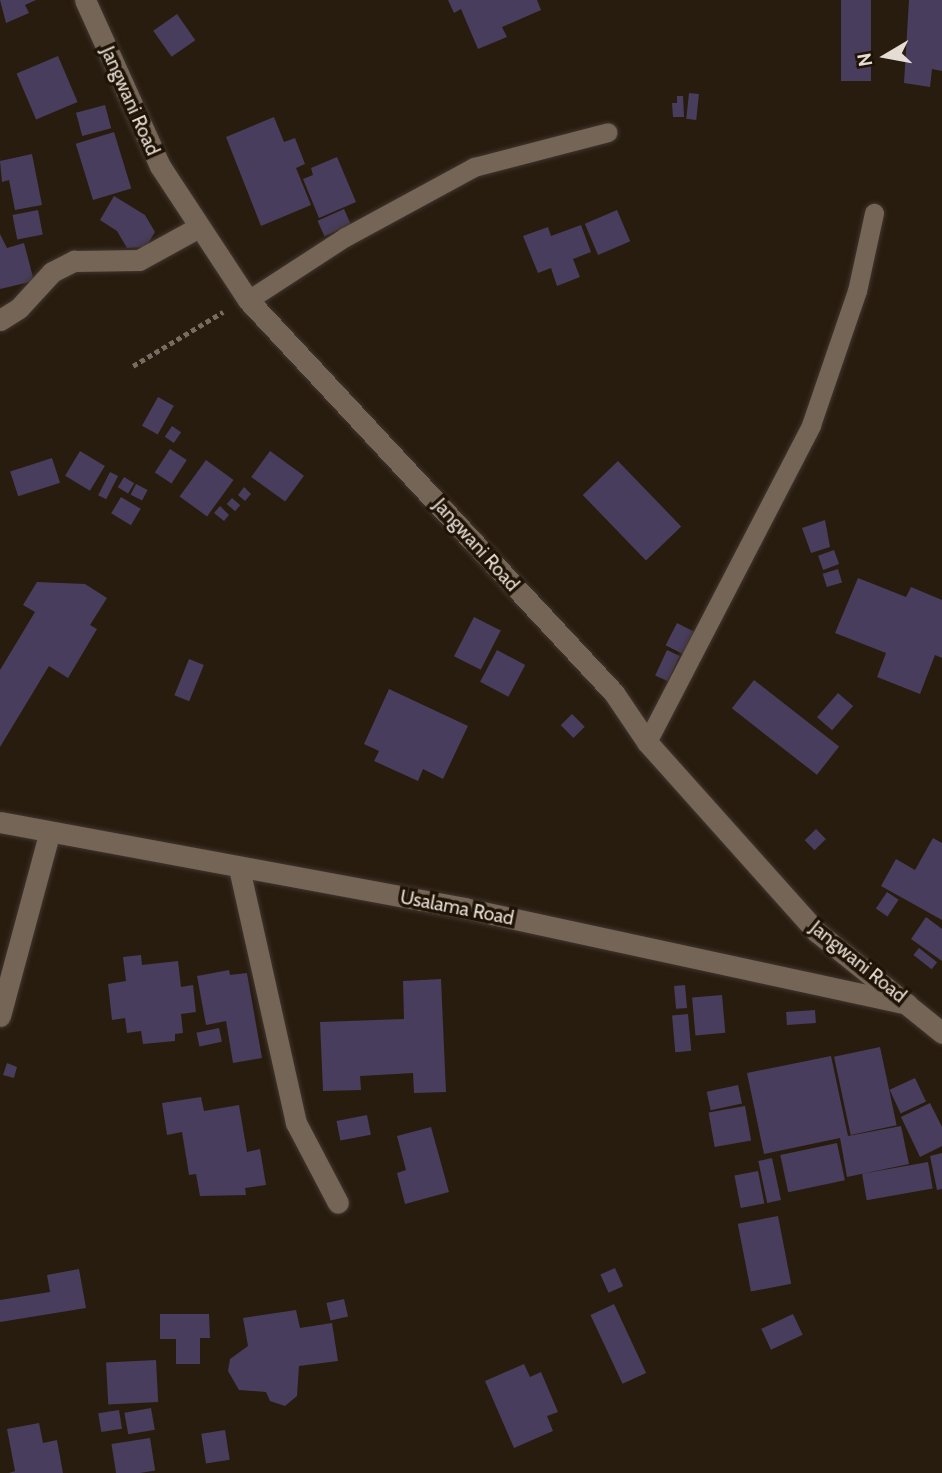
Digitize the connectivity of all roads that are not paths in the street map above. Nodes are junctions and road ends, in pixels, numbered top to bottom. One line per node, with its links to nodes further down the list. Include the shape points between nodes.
1 (85, 0): 4 (street, Jangwani Road, via 160,166)
2 (608, 132): 5 (lane, via 474,167 345,237)
3 (874, 213): 7 (lane, via 857,291 811,425)
4 (200, 227): 5 (street, Jangwani Road); 6 (street, via 139,260 74,261 52,272 19,309)
5 (248, 300): 7 (street, Jangwani Road, via 614,693)
6 (0, 320)
7 (646, 742): 11 (street, Jangwani Road, via 817,932)
8 (0, 822): 9 (street, Usalama Road)
9 (49, 834): 10 (street, Usalama Road); 12 (street)
10 (239, 868): 11 (street, Usalama Road, via 464,908); 14 (street, via 296,1123)
11 (912, 1005): 13 (street, Jangwani Road)
12 (0, 1016)
13 (942, 1033)
14 (338, 1203)

